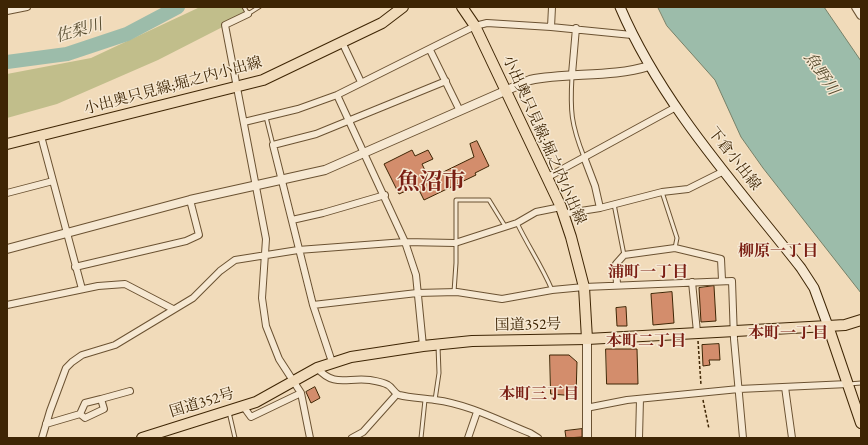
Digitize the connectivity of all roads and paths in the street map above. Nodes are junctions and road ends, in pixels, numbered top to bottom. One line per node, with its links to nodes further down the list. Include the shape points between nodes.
1 (27, 7): 9 (street)
2 (259, 7): 8 (lane)
3 (402, 7): 15 (main road, 小出奥只見線;堀之内小出線, via 382,23)
4 (462, 7): 11 (main road, 小出奥只見線;堀之内小出線)
5 (552, 7): 12 (street)
6 (620, 7): 14 (main road, 下倉小出線)
7 (856, 7): 10 (street)
8 (246, 10): 21 (street, via 225,25)
9 (7, 11)
10 (861, 14)
11 (475, 26): 12 (street, via 487,24); 16 (street); 22 (main road, 小出奥只見線;堀之内小出線)
12 (551, 27): 13 (street)
13 (576, 28): 14 (street); 18 (street)
14 (632, 35): 17 (main road, 下倉小出線)
15 (342, 42): 20 (street); 21 (main road, 小出奥只見線;堀之内小出線, via 263,80)
16 (430, 50): 19 (street); 20 (street)
17 (649, 66): 18 (street, via 630,72); 24 (main road, 下倉小出線)
18 (572, 74): 22 (street, via 530,80); 33 (lane, via 570,110 574,132)
19 (446, 81): 25 (street); 27 (street)
20 (361, 82): 23 (street)
21 (237, 87): 28 (street); 29 (main road, 小出奥只見線;堀之内小出線)
22 (506, 90): 25 (street); 35 (main road, 小出奥只見線;堀之内小出線)
23 (337, 94): 26 (street, via 298,109); 27 (street)
24 (676, 108): 33 (street); 34 (main road, 下倉小出線)
25 (460, 111): 32 (street)
26 (266, 117): 28 (street); 31 (lane)
27 (349, 120): 31 (street, via 316,134); 32 (street)
28 (244, 122): 38 (street)
29 (41, 136): 30 (main road, 小出奥只見線;堀之内小出線); 37 (street)
30 (7, 144)
31 (273, 146): 36 (street)
32 (365, 154): 36 (street, via 325,170); 41 (street)
33 (584, 157): 35 (street); 44 (street)
34 (724, 171): 39 (street, via 688,189); 70 (main road, 下倉小出線, via 801,268 814,288)
35 (548, 178): 45 (main road, 小出奥只見線;堀之内小出線)
36 (282, 180): 38 (street); 46 (street)
37 (53, 181): 40 (street); 49 (street)
38 (255, 185): 42 (street); 55 (street, via 266,239)
39 (662, 192): 43 (street); 52 (lane, via 677,238)
40 (7, 193)
41 (385, 195): 46 (street); 50 (street)
42 (190, 200): 49 (street); 57 (street, via 199,235 186,241)
43 (613, 203): 44 (street); 56 (lane)
44 (600, 208): 45 (street)
45 (562, 210): 47 (street, via 536,212); 61 (main road, 小出奥只見線;堀之内小出線, via 572,236)
46 (292, 220): 54 (street)
47 (517, 223): 48 (street); 63 (lane)
48 (505, 227): 51 (street); 51 (lane, via 489,200 456,200)
49 (67, 234): 53 (street); 57 (street)
50 (406, 242): 51 (street); 54 (street); 65 (street, via 416,275)
51 (455, 243): 64 (lane)
52 (675, 248): 56 (street); 58 (street, via 721,259)
53 (7, 249)
54 (298, 250): 55 (street); 67 (street)
55 (266, 254): 68 (street, via 236,260 220,271 193,298); 78 (street, via 262,298 266,326 279,359)
56 (624, 255): 60 (street, via 616,264)
57 (75, 267): 62 (street)
58 (722, 280): 59 (street); 71 (street, via 732,281)
59 (692, 282): 60 (street); 72 (street)
60 (617, 285): 61 (street)
61 (584, 287): 63 (street); 73 (main road, 小出奥只見線;堀之内小出線)
62 (82, 289): 66 (street); 68 (street, via 125,284)
63 (552, 290): 64 (street, via 502,299)
64 (454, 292): 65 (street)
65 (417, 293): 67 (street); 75 (street)
66 (7, 305)
67 (313, 305): 76 (street)
68 (173, 309): 98 (street, via 115,345 82,355 72,362 66,368)
69 (859, 321): 70 (main road, 国道352号)
70 (828, 326): 71 (main road, 国道352号); 80 (main road)
71 (733, 331): 72 (main road, 国道352号); 83 (street)
72 (697, 337): 73 (main road, 国道352号); 82 (path)
73 (587, 339): 74 (main road, 国道352号); 93 (street)
74 (438, 344): 75 (main road, 国道352号); 91 (lane, via 439,373)
75 (423, 346): 76 (main road, 国道352号, via 351,356)
76 (332, 362): 77 (main road, 国道352号)
77 (317, 368): 78 (main road, 国道352号); 86 (street, via 327,378 382,382 389,385)
78 (293, 382): 85 (street); 92 (main road, 国道352号)
79 (861, 383): 80 (lane)
80 (848, 384): 81 (street); 97 (main road)
81 (785, 386): 83 (street); 112 (street)
82 (701, 387)
83 (739, 389): 89 (street); 111 (street)
84 (130, 391): 88 (street)
85 (301, 393): 92 (street, via 251,417); 104 (street)
86 (397, 394): 90 (street); 105 (street, via 363,432)
87 (702, 398): 99 (path)
88 (101, 399): 96 (street, via 85,403); 96 (street, via 104,409 85,418)
89 (640, 399): 93 (street); 110 (street)
90 (425, 400): 91 (street); 106 (lane)
91 (435, 400): 95 (street)
92 (244, 406): 94 (main road, 国道352号)
93 (586, 408): 109 (street)
94 (229, 412): 100 (main road, 国道352号); 103 (lane)
95 (477, 412): 107 (street); 108 (street)
96 (80, 414): 98 (street)
97 (861, 423)
98 (46, 424): 101 (street)
99 (709, 429)
100 (160, 435): 102 (main road, 国道352号)
101 (42, 438)
102 (142, 438)
103 (235, 438)
104 (310, 438)
105 (352, 438)
106 (421, 438)
107 (468, 438)
108 (538, 438)
109 (587, 438)
110 (640, 438)
111 (743, 438)
112 (792, 438)

